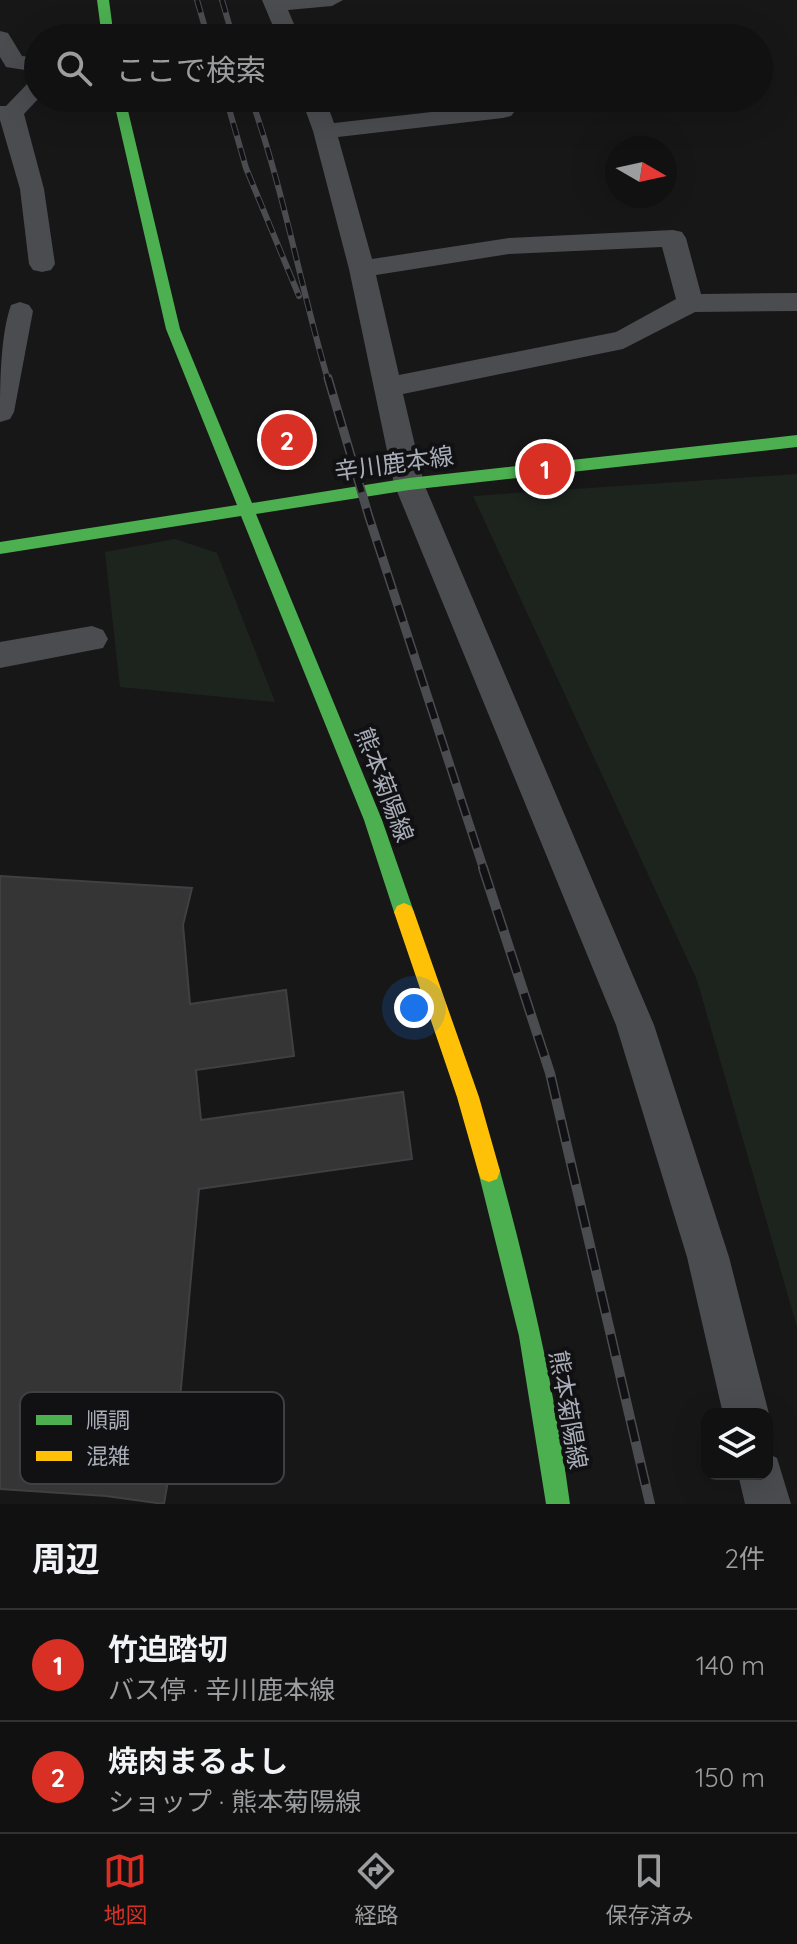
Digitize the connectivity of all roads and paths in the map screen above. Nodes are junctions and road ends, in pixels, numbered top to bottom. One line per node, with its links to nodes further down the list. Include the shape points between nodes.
1 (103, 0): 4 (main road)
2 (332, 0): 3 (street)
3 (275, 3): 5 (street)
4 (106, 24)
5 (283, 24)
6 (0, 38): 7 (street, via 14,62)
7 (24, 63)
8 (24, 98): 12 (street)
9 (122, 112): 23 (main road, 熊本菊陽線, via 173,329)
10 (318, 112): 13 (street)
11 (494, 112): 13 (street)
12 (6, 113): 14 (street, via 32,189)
13 (325, 131): 15 (street)
14 (42, 264)
15 (362, 269): 17 (street, via 509,246 673,238); 19 (street)
16 (797, 302): 17 (street)
17 (690, 303): 19 (street, via 623,340)
18 (20, 311): 20 (street)
19 (387, 387): 22 (street)
20 (0, 412)
21 (797, 441): 22 (main road, 辛川鹿本線)
22 (409, 484): 23 (main road, 辛川鹿本線); 27 (street, via 635,1025 708,1257)
23 (249, 510): 24 (main road, 辛川鹿本線); 29 (main road, 熊本菊陽線, via 373,820 468,1097 513,1256 549,1424)
24 (0, 548)
25 (92, 639): 26 (street)
26 (0, 655)
27 (745, 1408)
28 (762, 1480): 30 (street)
29 (558, 1504)
30 (768, 1504)

